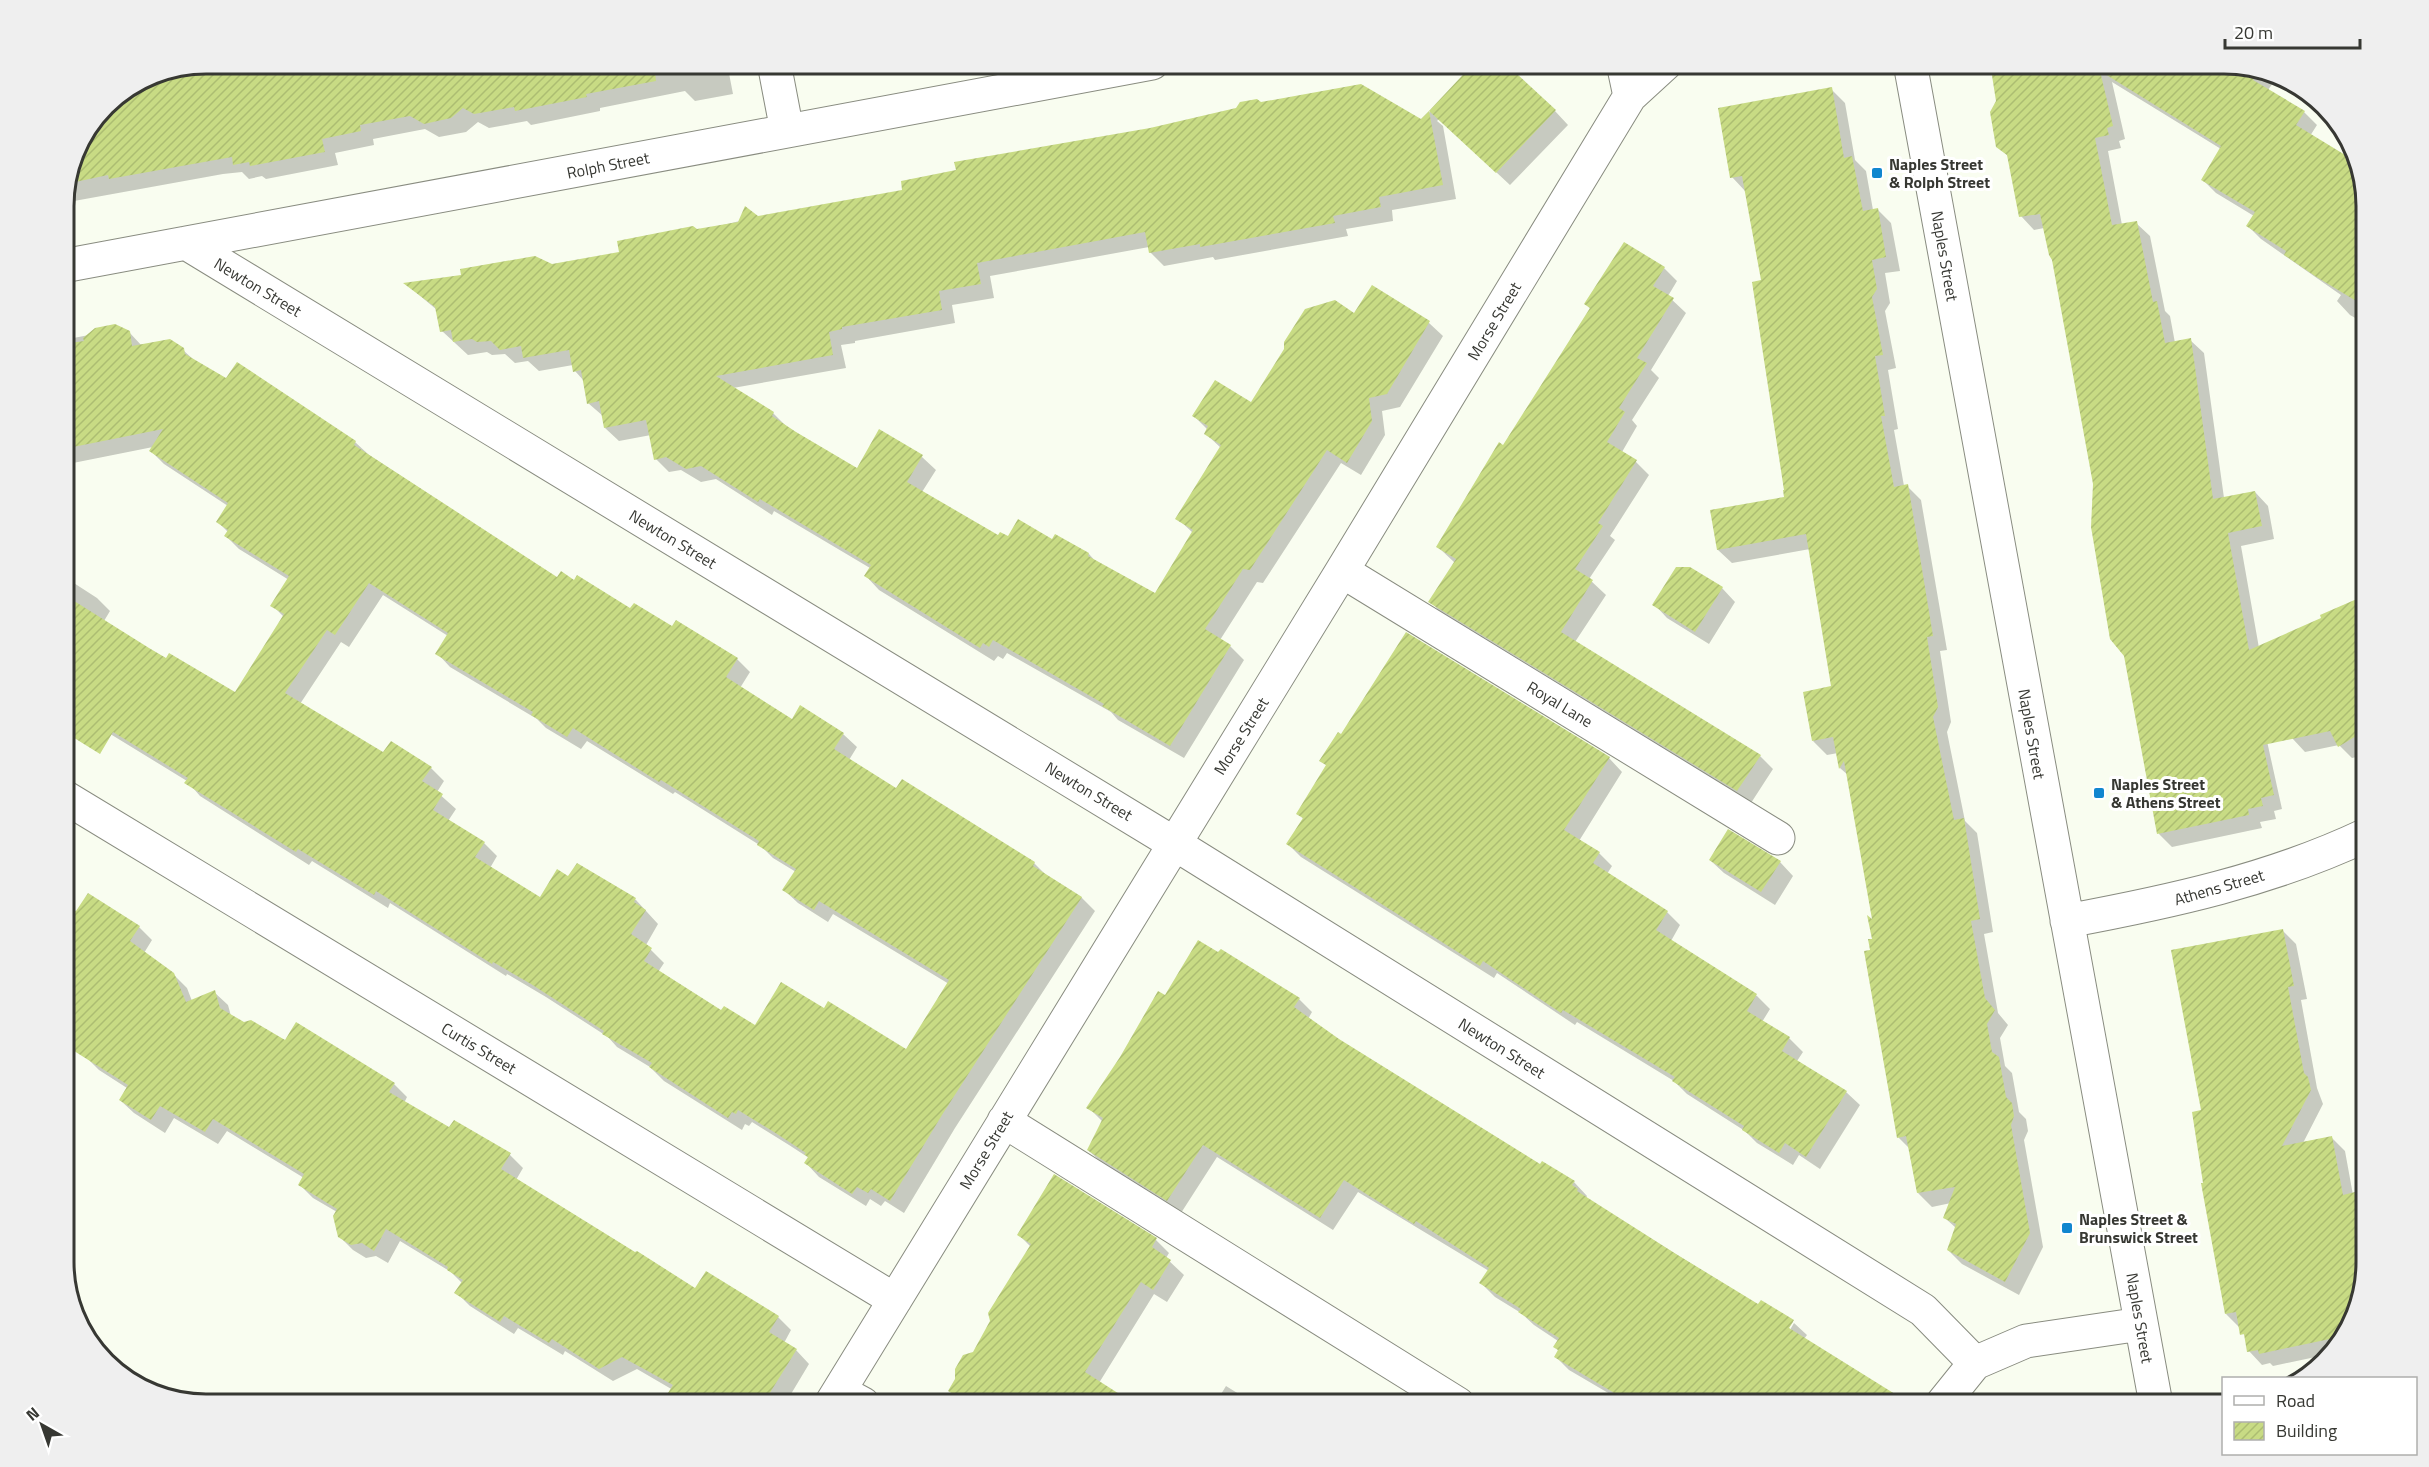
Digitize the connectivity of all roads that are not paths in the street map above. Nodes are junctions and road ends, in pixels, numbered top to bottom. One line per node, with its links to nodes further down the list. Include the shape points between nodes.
1 (776, 74): 7 (street)
2 (1093, 74): 7 (street, Rolph Street)
3 (1625, 74): 6 (street)
4 (1654, 74): 6 (street)
5 (1912, 74): 15 (street, Naples Street)
6 (1630, 96): 10 (street, Morse Street)
7 (787, 131): 8 (street, Rolph Street)
8 (186, 243): 9 (street, Rolph Street); 14 (street, Newton Street)
9 (74, 264)
10 (1342, 571): 12 (street, Royal Lane); 14 (street, Morse Street)
11 (74, 803): 17 (street, Curtis Street)
12 (1778, 838)
13 (2356, 840): 15 (street, Athens Street, via 2248,880 2157,904)
14 (1175, 844): 16 (street, Morse Street); 19 (street, Newton Street, via 1923,1310)
15 (2067, 921): 18 (street, Naples Street)
16 (1004, 1121): 17 (street, Morse Street); 21 (street)
17 (895, 1300): 20 (street, Morse Street)
18 (2141, 1324): 19 (street, via 2026,1341); 23 (street, Naples Street)
19 (1975, 1363): 22 (street)
20 (847, 1394)
21 (1442, 1394)
22 (1950, 1394)
23 (2154, 1394)

